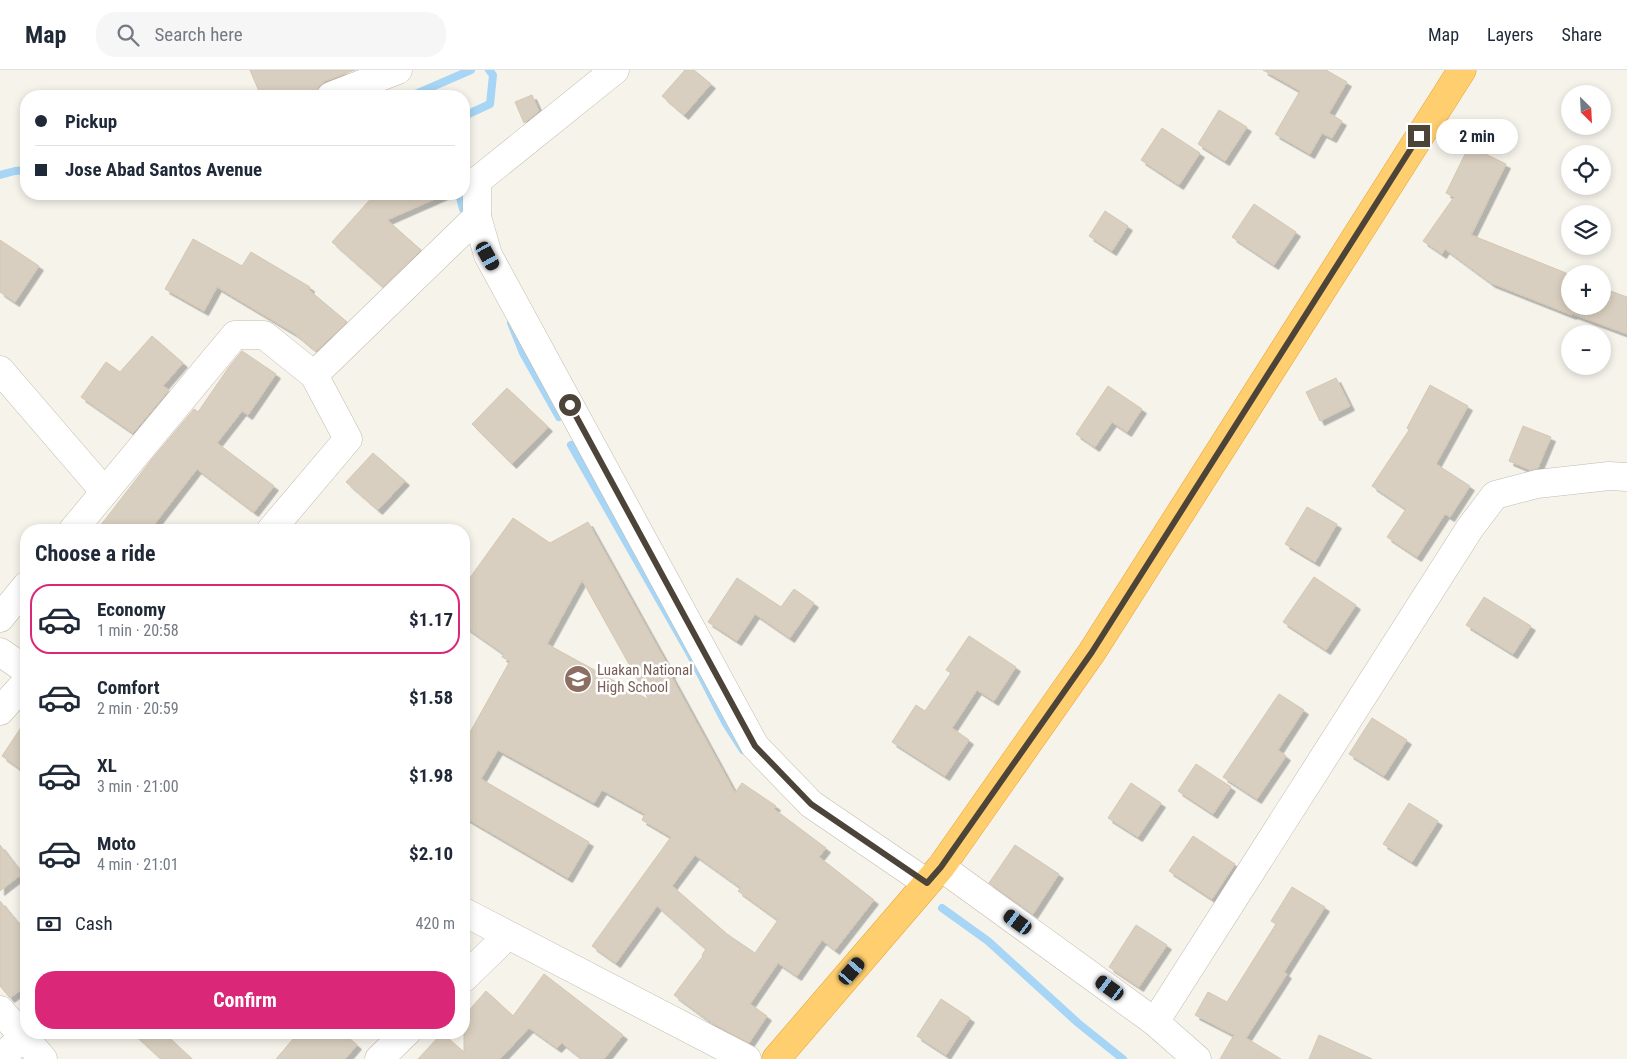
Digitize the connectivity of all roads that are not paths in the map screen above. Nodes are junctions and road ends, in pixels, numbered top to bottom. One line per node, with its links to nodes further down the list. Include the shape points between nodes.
1 (398, 70): 4 (street)
2 (616, 70): 5 (street, via 477,181)
3 (1462, 70): 18 (highway, via 1092,652)
4 (346, 90)
5 (477, 217): 7 (street); 18 (street, via 488,256 755,746 811,804)
6 (0, 370): 9 (street)
7 (314, 376): 9 (street, via 264,335 235,336); 11 (street, via 348,439)
8 (1627, 477): 23 (street, via 1537,484 1495,494 1470,528)
9 (105, 492): 10 (street)
10 (78, 524)
11 (276, 524)
12 (20, 593): 13 (street)
13 (0, 618)
14 (0, 652): 15 (street)
15 (20, 666)
16 (20, 689): 17 (street)
17 (0, 711)
18 (934, 875): 23 (street); 32 (highway)
19 (470, 915): 20 (street)
20 (507, 936): 21 (street); 31 (street)
21 (470, 972)
22 (0, 1010): 24 (street)
23 (1155, 1022): 33 (street)
24 (20, 1029)
25 (22, 1039): 28 (street)
26 (29, 1039): 29 (street)
27 (399, 1039): 30 (street)
28 (0, 1059)
29 (43, 1059)
30 (379, 1059)
31 (747, 1059)
32 (776, 1059)
33 (1196, 1059)

